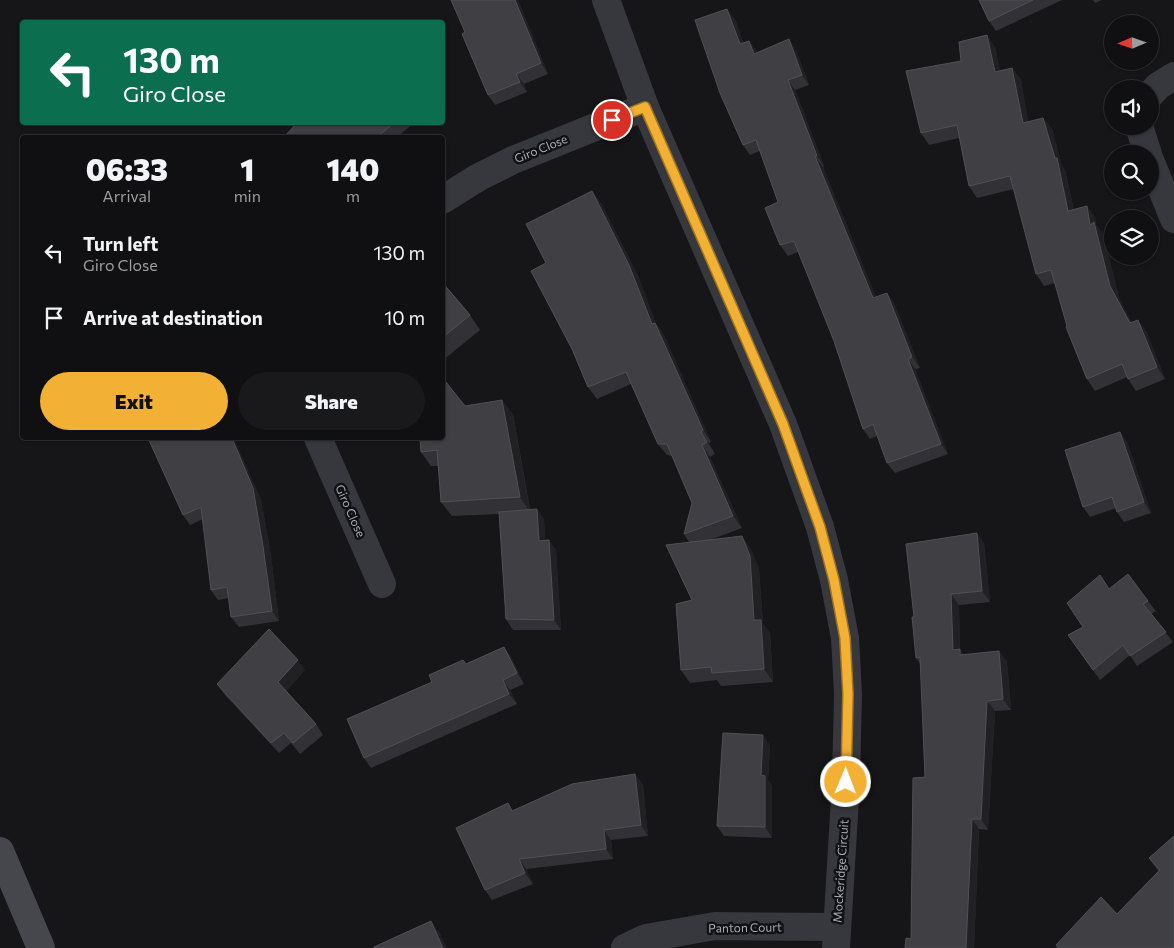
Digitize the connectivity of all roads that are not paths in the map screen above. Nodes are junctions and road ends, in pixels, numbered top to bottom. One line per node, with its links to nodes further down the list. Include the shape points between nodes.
1 (606, 0): 4 (street, Mockeridge Circuit)
2 (1174, 76): 3 (street)
3 (1159, 85)
4 (645, 107): 6 (street, Giro Close, via 513,160); 12 (street, Mockeridge Circuit, via 783,424 820,527 834,580 845,638 848,694)
5 (1159, 182): 7 (street)
6 (445, 198)
7 (1174, 220)
8 (319, 440): 9 (street, Giro Close)
9 (382, 584)
10 (0, 851): 13 (main road)
11 (0, 885): 13 (main road)
12 (836, 938): 14 (street, Panton Court, via 716,926 646,938)
13 (40, 948)
14 (625, 948)

